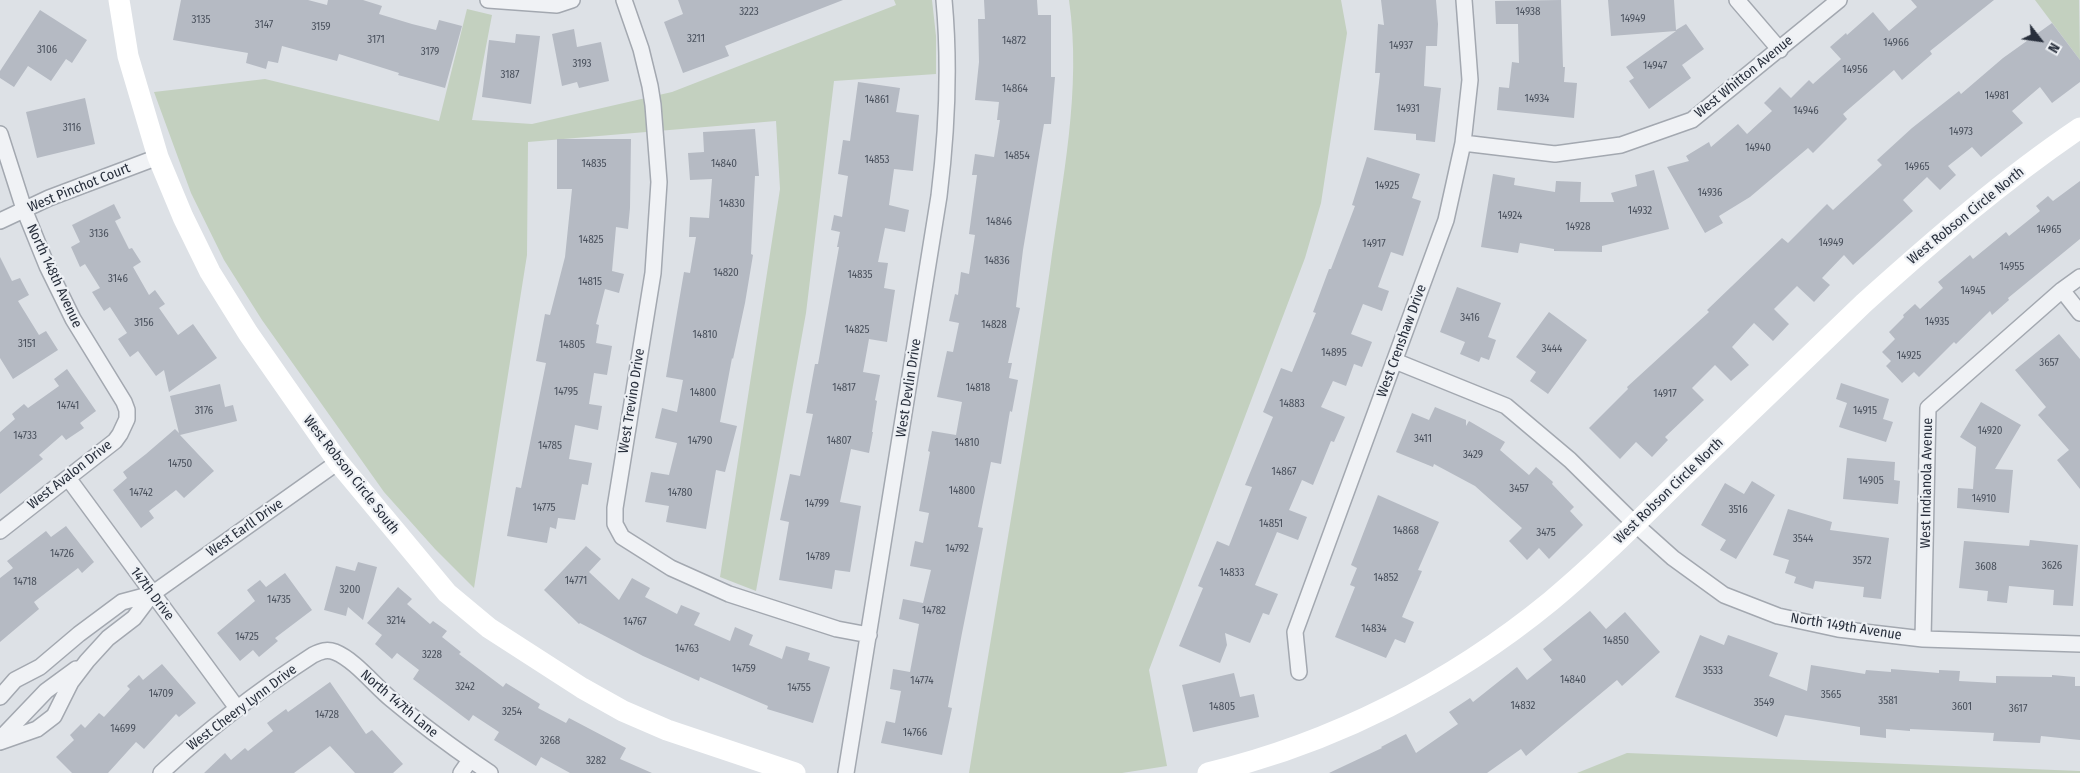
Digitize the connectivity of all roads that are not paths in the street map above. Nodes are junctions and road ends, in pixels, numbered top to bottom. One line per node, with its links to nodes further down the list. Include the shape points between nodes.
1 (119, 0): 13 (street, West Robson Circle South, via 128,56)
2 (488, 0): 3 (street, via 557,5)
3 (572, 0)
4 (624, 0): 26 (street, West Trevino Drive, via 650,86 659,182 654,273 614,508 615,524 622,537 634,546 671,568 729,594 837,629)
5 (944, 0): 26 (street, West Devlin Drive, via 947,82 940,196)
6 (1464, 0): 12 (street, West Crenshaw Drive, via 1470,80)
7 (1737, 0): 9 (street)
8 (1839, 0): 9 (street, West Whitton Avenue)
9 (1780, 50): 12 (street, West Whitton Avenue, via 1692,120 1621,145 1555,154)
10 (2080, 128): 23 (street, West Robson Circle North, via 2022,170 1912,261)
11 (0, 134): 14 (street, North 148th Avenue)
12 (1463, 143): 19 (street, West Crenshaw Drive, via 1446,220)
13 (158, 156): 14 (street, West Pinchot Court); 21 (street, West Robson Circle South, via 210,272 248,333)
14 (24, 209): 15 (street, West Pinchot Court); 20 (street, North 148th Avenue, via 73,319)
15 (0, 221)
16 (2080, 276): 17 (street, West Indianola Avenue)
17 (2062, 290): 18 (street); 27 (street, West Indianola Avenue, via 1928,408)
18 (2080, 313)
19 (1395, 361): 23 (street, North 149th Avenue, via 1506,406 1570,460); 31 (street, West Crenshaw Drive, via 1295,632)
20 (127, 410): 22 (street, West Avalon Drive, via 125,426 114,441)
21 (338, 462): 25 (street, West Earll Drive); 36 (street, West Robson Circle South, via 447,593 489,628 623,711 667,730)
22 (68, 478): 24 (street, West Avalon Drive); 25 (street, 147th Drive)
23 (1635, 524): 27 (street, North 149th Avenue, via 1673,558 1724,595 1787,618); 41 (street, West Robson Circle North, via 1550,602 1496,643 1440,679 1325,736)
24 (0, 531)
25 (152, 594): 30 (street, West Earll Drive, via 134,618); 32 (street, West Earll Drive, via 122,602 40,667 15,680); 33 (street, 147th Drive)
26 (869, 635): 40 (street, West Devlin Drive)
27 (1923, 639): 28 (street, North 149th Avenue)
28 (2080, 644)
29 (328, 650): 33 (street, West Cheery Lynn Drive, via 304,660); 35 (street, North 147th Lane, via 349,661 408,714)
30 (86, 661): 34 (street, West Earll Drive, via 46,691); 34 (street, West Earll Drive, via 54,716 37,729)
31 (1299, 672)
32 (0, 697)
33 (237, 708): 37 (street, West Cheery Lynn Drive)
34 (0, 740)
35 (470, 760): 38 (street); 39 (street, North 147th Lane)
36 (789, 772)
37 (161, 773)
38 (461, 773)
39 (490, 773)
40 (846, 773)
41 (1208, 773)

